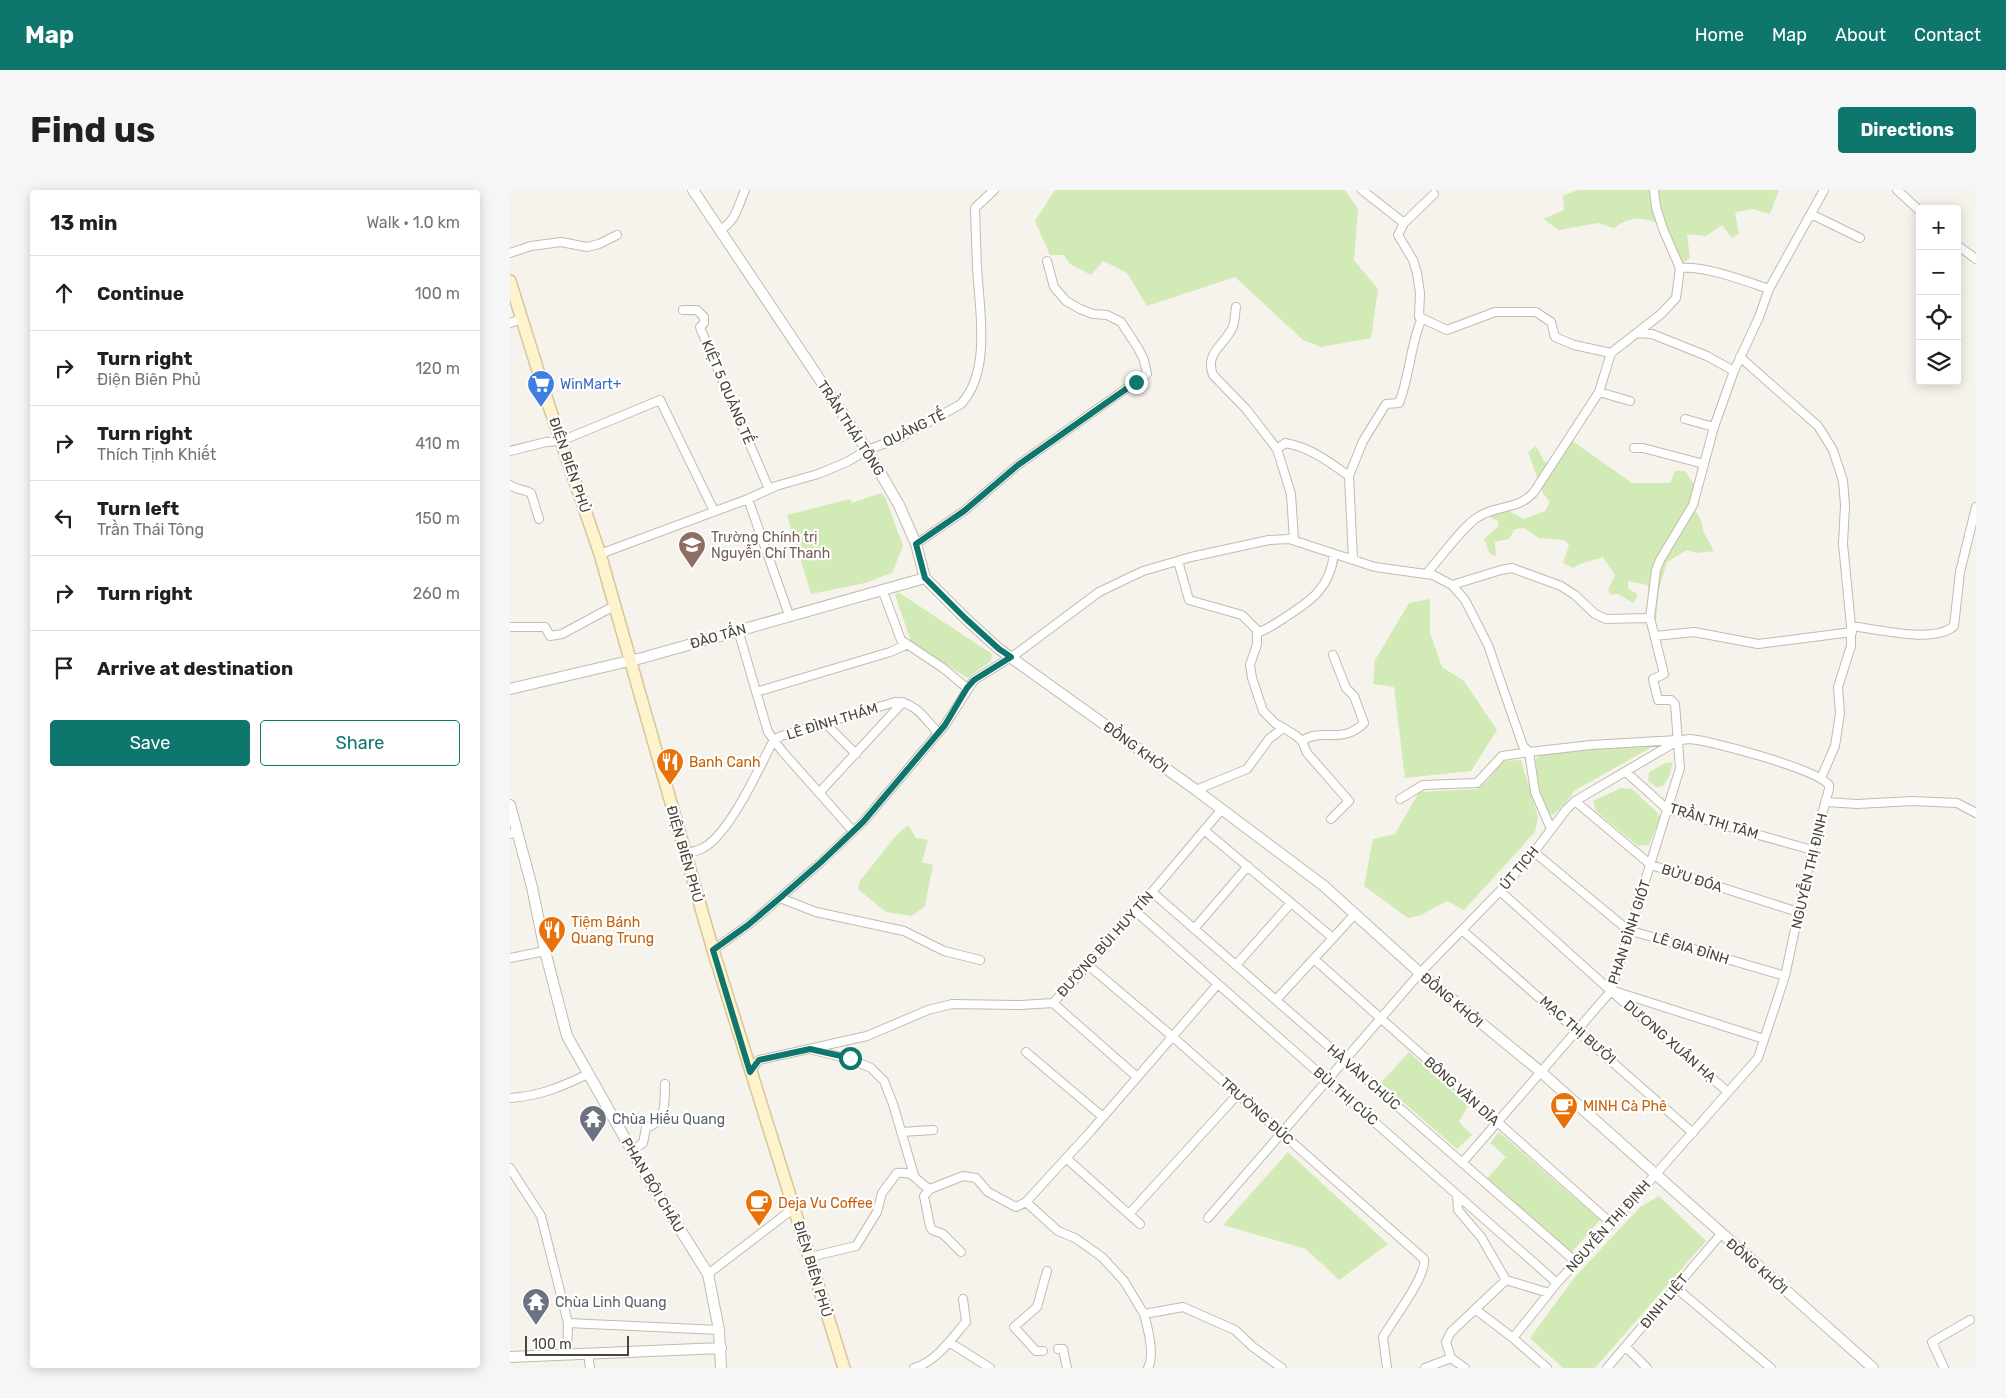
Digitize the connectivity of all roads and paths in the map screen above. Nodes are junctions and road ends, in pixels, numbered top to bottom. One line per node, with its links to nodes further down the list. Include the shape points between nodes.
1 (693, 190): 12 (street, TRẦN THÁI TÔNG)
2 (745, 190): 12 (street, via 734,218)
3 (994, 190): 38 (street, QUẢNG TẾ, via 975,208 982,339 976,377 969,395 961,404 900,438)
4 (1362, 190): 11 (street)
5 (1654, 190): 19 (street, via 1663,229)
6 (1824, 190): 10 (street)
7 (1897, 190): 9 (street)
8 (1434, 194): 11 (street)
9 (1916, 207)
10 (1812, 214): 14 (street); 21 (street)
11 (1404, 223): 24 (street, via 1398,235 1417,273 1420,293 1418,315)
12 (720, 230): 38 (street, TRẦN THÁI TÔNG)
13 (617, 235): 16 (street, via 587,247 561,242)
14 (1860, 238)
15 (1961, 248): 17 (street)
16 (510, 253)
17 (1976, 259)
18 (1048, 261): 49 (street, via 1054,287 1066,301 1093,314 1121,322 1144,360 1147,374 1018,465 964,511)
19 (1680, 268): 21 (street, via 1725,276); 27 (street, via 1673,301)
20 (510, 281): 25 (main road, ĐIỆN BIÊN PHỦ)
21 (1769, 289): 29 (street)
22 (1236, 306): 37 (street, via 1233,327 1210,360 1210,368)
23 (683, 310): 43 (street, KIỆT 5 QUẢNG TẾ, via 697,310 704,317 701,330)
24 (1422, 318): 28 (street, via 1447,330 1495,312 1536,312 1551,322 1556,337 1574,345); 41 (street, via 1398,402 1386,404 1363,441)
25 (522, 319): 26 (street); 35 (main road, ĐIỆN BIÊN PHỦ)
26 (510, 323)
27 (1636, 333): 28 (street); 30 (street, via 1652,334)
28 (1611, 353): 31 (street)
29 (1740, 357): 30 (street); 62 (street, via 1811,418 1836,457 1844,489 1843,544)
30 (1734, 370): 34 (street)
31 (1599, 392): 32 (street); 54 (street, via 1531,496 1518,504 1477,518)
32 (1630, 400)
33 (1685, 419): 34 (street)
34 (1714, 427): 40 (street)
35 (561, 442): 39 (street, via 546,442); 46 (street, via 660,400); 50 (main road, ĐIỆN BIÊN PHỦ)
36 (1634, 448): 40 (street)
37 (1277, 449): 41 (street, via 1285,443 1298,445); 48 (street, via 1291,494)
38 (867, 450): 43 (street, QUẢNG TẾ, via 825,471); 49 (street, TRẦN THÁI TÔNG, via 899,505)
39 (510, 451)
40 (1704, 464): 60 (street, via 1693,505 1657,567)
41 (1349, 476): 52 (street)
42 (510, 485): 47 (street, via 531,493)
43 (769, 489): 44 (street, QUẢNG TẾ)
44 (748, 499): 46 (street, QUẢNG TẾ); 59 (street)
45 (1976, 507): 62 (street, via 1960,572 1954,626 1941,633 1926,634)
46 (714, 511): 50 (street, QUẢNG TẾ)
47 (539, 519)
48 (1294, 540): 51 (street); 53 (street, via 1269,540)
49 (916, 544): 55 (street, TRẦN THÁI TÔNG)
50 (600, 554): 58 (main road, ĐIỆN BIÊN PHỦ)
51 (1334, 554): 52 (street); 64 (street, via 1332,569 1322,588 1309,602 1269,629)
52 (1353, 560): 54 (street, via 1375,567)
53 (1178, 561): 64 (street, via 1189,600 1242,615); 68 (street, via 1143,571 1099,592)
54 (1426, 574): 56 (street)
55 (925, 578): 57 (street, ĐÀO TẤN); 68 (street)
56 (1452, 585): 60 (street, via 1512,568 1567,589 1601,617 1611,620); 80 (street, via 1465,600 1479,626 1523,746)
57 (882, 589): 59 (street, ĐÀO TẤN); 66 (street, via 898,637)
58 (614, 606): 61 (street, via 562,634 550,636 545,628); 69 (main road, ĐIỆN BIÊN PHỦ)
59 (790, 615): 63 (street, ĐÀO TẤN)
60 (1650, 618): 65 (street)
61 (510, 627)
62 (1852, 629): 65 (street, via 1758,644 1694,632); 83 (street, via 1850,649 1838,687 1840,713 1835,746)
63 (738, 630): 69 (street, ĐÀO TẤN); 72 (street)
64 (1257, 633): 75 (street, via 1250,665 1252,678 1263,711)
65 (1655, 636): 78 (street, PHAN ĐÌNH GIÓT, via 1664,674 1654,679 1658,700 1671,700 1675,704)
66 (906, 645): 70 (street, via 943,668); 72 (street)
67 (1333, 655): 79 (street, via 1364,723 1351,733 1316,734)
68 (1011, 657): 70 (street, via 974,680); 84 (street, ĐỒNG KHỞI)
69 (630, 661): 71 (street, ĐÀO TẤN); 100 (main road, ĐIỆN BIÊN PHỦ)
70 (967, 688): 76 (street)
71 (510, 689)
72 (756, 692): 77 (street, via 768,732)
73 (903, 702): 74 (street, LÊ ĐÌNH THÁM); 76 (street, via 916,709); 81 (street)
74 (825, 723): 77 (street, LÊ ĐÌNH THÁM); 81 (street)
75 (1282, 728): 79 (street); 84 (street, via 1269,739 1247,769)
76 (938, 733): 96 (street)
77 (774, 740): 85 (street); 100 (street, LÊ ĐÌNH THÁM, via 726,826 703,848)
78 (1679, 740): 80 (street); 82 (street, ÚT TỊCH); 83 (street, via 1690,739 1726,747); 91 (street, PHAN ĐÌNH GIÓT, via 1680,768)
79 (1302, 741): 93 (street, via 1307,753 1349,801)
80 (1529, 752): 86 (street, via 1502,756 1477,783 1423,785); 94 (street, via 1535,792)
81 (856, 754): 85 (street)
82 (1626, 772): 87 (street, ÚT TỊCH); 91 (street, TRẦN THỊ TÂM)
83 (1821, 778): 88 (street, NGUYỄN THỊ ĐỊNH, via 1829,784)
84 (1196, 790): 90 (street, ĐỒNG KHỞI)
85 (819, 793): 96 (street)
86 (1400, 798)
87 (1575, 801): 94 (street, ÚT TỊCH); 101 (street, BỬU ĐÓA)
88 (1826, 802): 92 (street, via 1957,803); 98 (street, NGUYỄN THỊ ĐỊNH)
89 (510, 805): 97 (street, PHAN BỘI CHÂU)
90 (1222, 809): 95 (street, ĐƯỜNG BÙI HUY TÍN); 109 (street, ĐỒNG KHỞI, via 1324,886)
91 (1667, 809): 98 (street, TRẦN THỊ TÂM); 101 (street, PHAN ĐÌNH GIÓT)
92 (1976, 813)
93 (1330, 819)
94 (1551, 829): 99 (street, ÚT TỊCH)
95 (1204, 830): 102 (street); 104 (street, ĐƯỜNG BÙI HUY TÍN)
96 (854, 831): 105 (street)
97 (513, 832): 115 (street, PHAN BỘI CHÂU, via 532,887)
98 (1812, 850): 108 (street, NGUYỄN THỊ ĐỊNH)
99 (1534, 852): 103 (street, ÚT TỊCH); 112 (street, LÊ GIA ĐỈNH)
100 (684, 854): 114 (main road, ĐIỆN BIÊN PHỦ)
101 (1651, 865): 108 (street, BỬU ĐÓA); 112 (street, PHAN ĐÌNH GIÓT)
102 (1248, 866): 106 (street); 110 (street)
103 (1500, 891): 111 (street, ÚT TỊCH); 124 (street, DƯƠNG XUÂN HẠ)
104 (1152, 892): 107 (street, ĐƯỜNG BÙI HUY TÍN); 110 (street, HÀ VĂN CHÚC)
105 (780, 898): 114 (street); 118 (street, via 816,912 904,931 944,951)
106 (1291, 903): 113 (street); 120 (street)
107 (1134, 910): 119 (street, ĐƯỜNG BÙI HUY TÍN); 123 (street, BÙI THỊ CÚC)
108 (1798, 912): 122 (street, NGUYỄN THỊ ĐỊNH)
109 (1355, 914): 113 (street); 121 (street, ĐỒNG KHỞI)
110 (1194, 929): 120 (street, HÀ VĂN CHÚC)
111 (1462, 930): 121 (street, ÚT TỊCH); 128 (street, MẠC THỊ BƯỞI)
112 (1628, 930): 122 (street, LÊ GIA ĐỈNH); 124 (street, PHAN ĐÌNH GIÓT)
113 (1333, 938): 117 (street)
114 (713, 950): 134 (main road, ĐIỆN BIÊN PHỦ)
115 (545, 951): 116 (street); 136 (street, PHAN BỘI CHÂU, via 567,1036)
116 (510, 958)
117 (1314, 959): 125 (street); 127 (street, BÔNG VĂN DĨA)
118 (980, 960)
119 (1088, 965): 126 (street, ĐƯỜNG BÙI HUY TÍN); 129 (street, TRƯỜNG ĐÚC)
120 (1236, 965): 125 (street, HÀ VĂN CHÚC)
121 (1420, 974): 127 (street, ÚT TỊCH); 135 (street, ĐỒNG KHỞI)
122 (1785, 976): 130 (street, NGUYỄN THỊ ĐỊNH)
123 (1217, 985): 129 (street); 138 (street, BÙI THỊ CÚC)
124 (1611, 990): 128 (street, PHAN ĐÌNH GIÓT); 130 (street); 140 (street, DƯƠNG XUÂN HẠ)
125 (1276, 1000): 133 (street, HÀ VĂN CHÚC)
126 (1052, 1003): 131 (street, ĐƯỜNG BÙI HUY TÍN, via 952,1004 928,1010 867,1036); 137 (street)
127 (1382, 1020): 133 (street, ÚT TỊCH); 144 (street, BÔNG VĂN DĨA)
128 (1578, 1029): 135 (street, PHAN ĐÌNH GIÓT); 147 (street, MẠC THỊ BƯỞI)
129 (1173, 1037): 137 (street); 141 (street, TRƯỜNG ĐÚC)
130 (1764, 1039): 140 (street, NGUYỄN THỊ ĐỊNH, via 1758,1058)
131 (810, 1049): 134 (street, ĐƯỜNG BÙI HUY TÍN, via 759,1060); 146 (street, via 850,1058 871,1068 884,1080)
132 (1026, 1052): 143 (street)
133 (1345, 1061): 138 (street, ÚT TỊCH); 151 (street, HÀ VĂN CHÚC)
134 (750, 1072): 158 (main road, ĐIỆN BIÊN PHỦ)
135 (1541, 1072): 144 (street, PHAN ĐÌNH GIÓT); 154 (street, ĐỒNG KHỞI)
136 (588, 1074): 142 (street, via 533,1096); 149 (street, PHAN BỘI CHÂU)
137 (1137, 1078): 143 (street)
138 (1328, 1080): 148 (street, ÚT TỊCH); 156 (street, BÙI THỊ CÚC)
139 (665, 1084): 149 (street, via 664,1114 655,1125 646,1128 643,1143)
140 (1728, 1092): 147 (street, NGUYỄN THỊ ĐỊNH)
141 (1238, 1094): 148 (street, TRƯỜNG ĐÚC); 159 (street)
142 (510, 1098)
143 (1103, 1117): 150 (street)
144 (1497, 1122): 151 (street, PHAN ĐÌNH GIÓT); 161 (street, BÔNG VĂN DĨA)
145 (934, 1130): 146 (street)
146 (901, 1132): 153 (street)
147 (1693, 1132): 154 (street, NGUYỄN THỊ ĐỊNH)
148 (1281, 1134): 160 (street, ÚT TỊCH); 197 (street, TRƯỜNG ĐÚC, via 1424,1259 1411,1292 1382,1337)
149 (632, 1151): 168 (street, PHAN BỘI CHÂU)
150 (1066, 1158): 157 (street); 159 (street)
151 (1462, 1163): 166 (street, HÀ VĂN CHÚC)
152 (510, 1168): 177 (street, via 541,1216)
153 (914, 1175): 155 (street); 165 (street, via 897,1173 889,1182 874,1218 856,1246)
154 (1655, 1176): 161 (street, NGUYỄN THỊ ĐỊNH); 163 (street, ĐỒNG KHỞI)
155 (930, 1189): 157 (street, via 962,1176 976,1178 988,1192 1016,1207); 164 (street, via 924,1196 930,1226)
156 (1457, 1195): 169 (street, via 1458,1210 1481,1236); 170 (street, BÙI THỊ CÚC)
157 (1026, 1202): 175 (street, via 1058,1231 1076,1238 1102,1257 1124,1281)
158 (794, 1208): 165 (main road, ĐIỆN BIÊN PHỦ); 168 (street)
159 (1129, 1214): 162 (street)
160 (1208, 1218)
161 (1611, 1223): 166 (street, NGUYỄN THỊ ĐỊNH)
162 (1140, 1224)
163 (1721, 1234): 171 (street, ĐINH LIỆT); 204 (street, ĐỒNG KHỞI)
164 (961, 1252)
165 (810, 1257): 192 (main road, ĐIỆN BIÊN PHỦ)
166 (1576, 1262): 170 (street, NGUYỄN THỊ ĐỊNH)
167 (1047, 1271): 184 (street, via 1037,1307 1014,1327 1036,1351)
168 (708, 1274): 178 (street, PHAN BỘI CHÂU)
169 (1506, 1280): 172 (street); 174 (street)
170 (1557, 1283): 172 (street, NGUYỄN THỊ ĐỊNH)
171 (1675, 1287): 181 (street, ĐINH LIỆT); 203 (street)
172 (1549, 1293): 179 (street, NGUYỄN THỊ ĐỊNH)
173 (963, 1299): 180 (street, via 966,1322)
174 (1475, 1310): 179 (street); 188 (street, via 1451,1332 1446,1342)
175 (1144, 1314): 189 (street, via 1150,1338); 196 (street, via 1183,1307 1235,1330)
176 (1970, 1320): 205 (street, via 1932,1342)
177 (568, 1323): 178 (street); 186 (street)
178 (719, 1330): 182 (street, PHAN BỘI CHÂU)
179 (1513, 1338): 200 (street)
180 (949, 1342): 193 (street, via 924,1365); 194 (street)
181 (1626, 1347): 201 (street, ĐINH LIỆT); 202 (street)
182 (721, 1348): 185 (street); 191 (street, PHAN BỘI CHÂU)
183 (1058, 1349): 195 (street, via 1063,1349)
184 (1043, 1351)
185 (588, 1353): 186 (street); 190 (street)
186 (567, 1354): 187 (street)
187 (510, 1357)
188 (1451, 1358): 198 (street); 199 (street)
189 (1150, 1367)
190 (590, 1368)
191 (721, 1368)
192 (844, 1368)
193 (914, 1368)
194 (990, 1368)
195 (1067, 1368)
196 (1282, 1368)
197 (1387, 1368)
198 (1426, 1368)
199 (1465, 1368)
200 (1547, 1368)
201 (1607, 1368)
202 (1647, 1368)
203 (1771, 1368)
204 (1873, 1368)
205 (1944, 1368)

